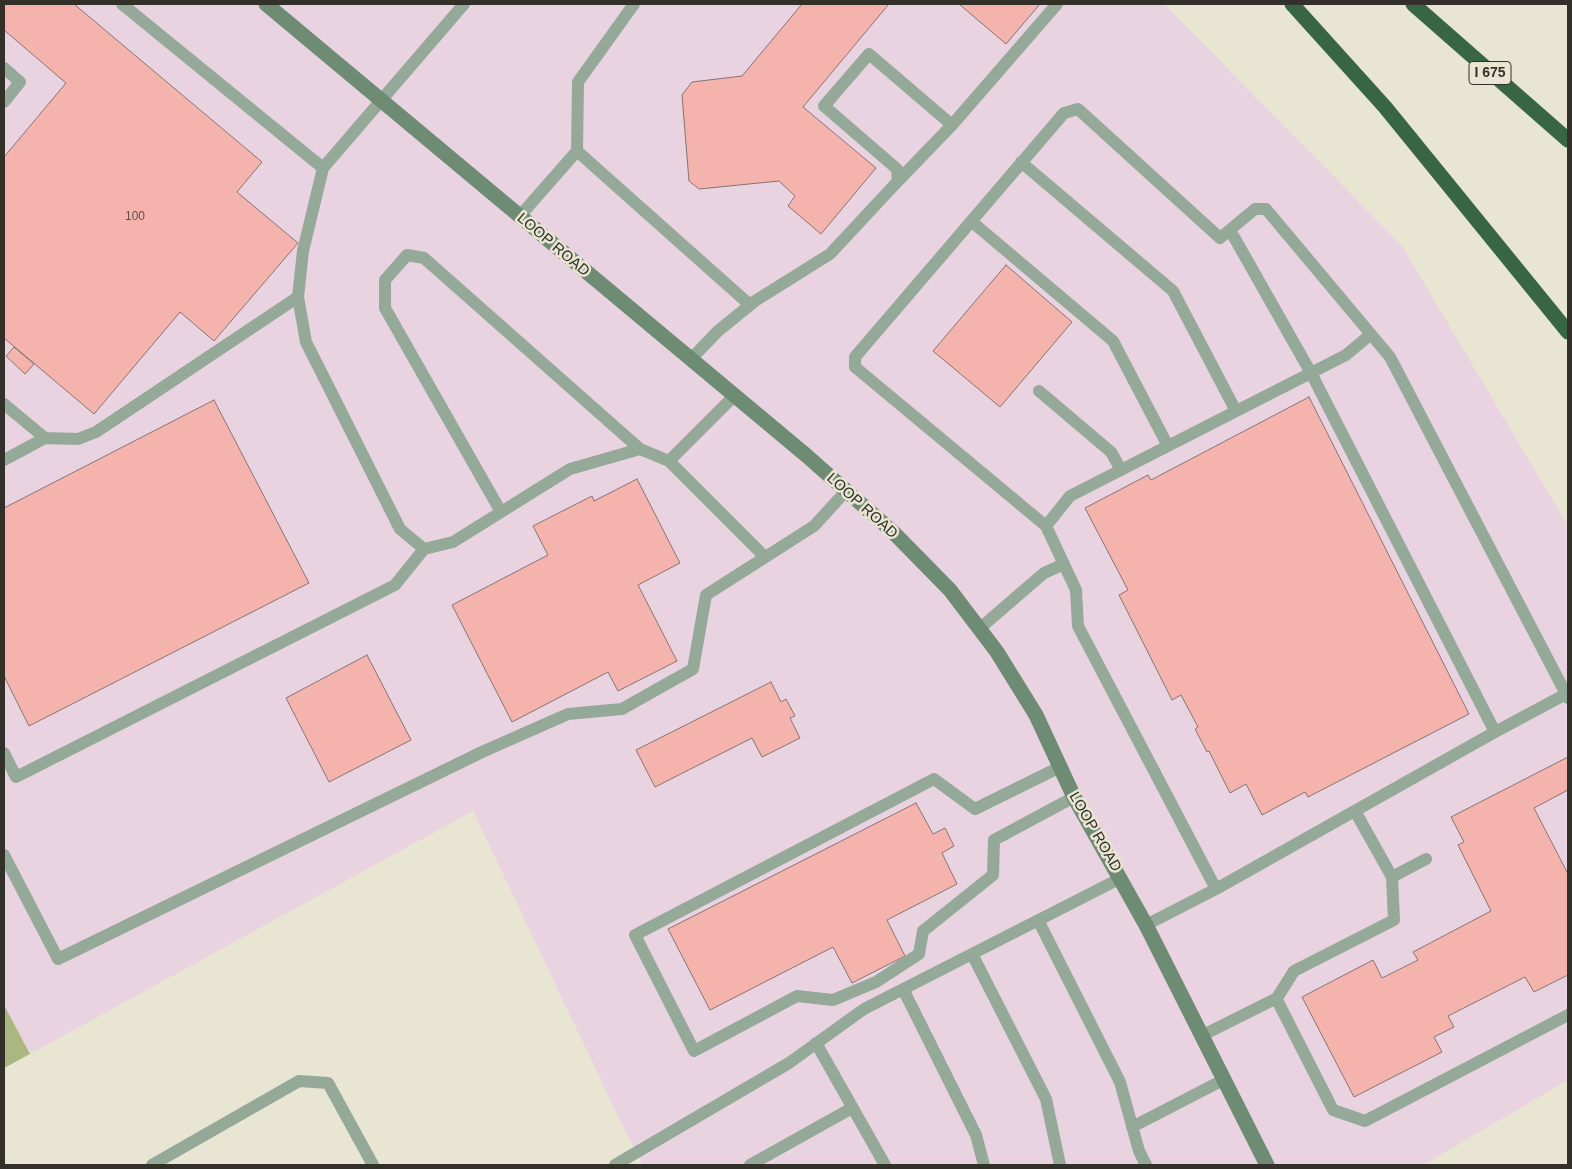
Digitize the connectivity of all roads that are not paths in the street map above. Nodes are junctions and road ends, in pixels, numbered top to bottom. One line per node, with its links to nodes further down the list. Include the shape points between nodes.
1 (122, 4): 15 (lane)
2 (266, 4): 10 (street, LOOP ROAD)
3 (464, 4): 10 (lane)
4 (634, 4): 13 (lane, via 578,82)
5 (1057, 4): 11 (lane)
6 (1292, 4): 22 (highway, via 1385,107)
7 (1413, 4): 12 (highway, I 675)
8 (4, 68): 9 (lane, via 20,82)
9 (4, 100)
10 (382, 101): 15 (lane); 17 (street, LOOP ROAD)
11 (952, 125): 16 (lane); 16 (lane, via 869,54 824,106 897,169)
12 (1568, 140)
13 (577, 151): 17 (lane); 21 (lane)
14 (1021, 162): 18 (lane); 19 (lane, via 1064,112 1078,109 1220,238); 29 (lane, via 1173,291)
15 (323, 168): 20 (lane, via 303,251)
16 (898, 181): 21 (lane, via 830,254)
17 (519, 216): 24 (street, LOOP ROAD)
18 (970, 221): 31 (lane, via 1113,341); 38 (lane, via 855,356 855,367)
19 (1230, 230): 23 (lane, via 1255,209 1266,209); 25 (lane)
20 (298, 297): 30 (lane, via 96,432 78,439); 39 (lane, via 306,342 314,359 400,529)
21 (750, 305): 24 (lane)
22 (1568, 332)
23 (1371, 334): 25 (lane, via 1346,355); 43 (lane, via 1390,357)
24 (691, 359): 27 (street, LOOP ROAD)
25 (1311, 373): 29 (lane); 44 (lane)
26 (1039, 391): 35 (lane, via 1110,452)
27 (734, 396): 34 (lane); 36 (street, LOOP ROAD)
28 (4, 404): 30 (lane)
29 (1236, 411): 31 (lane)
30 (45, 438): 33 (lane)
31 (1168, 446): 35 (lane)
32 (640, 449): 34 (lane); 37 (lane, via 570,469); 37 (lane, via 424,258 407,256 385,280 385,308)
33 (4, 460)
34 (669, 461): 40 (lane)
35 (1120, 470): 38 (lane, via 1070,496)
36 (846, 491): 40 (lane, via 814,526); 42 (street, LOOP ROAD, via 893,532 950,590)
37 (502, 512): 39 (lane, via 453,542)
38 (1046, 526): 41 (lane)
39 (424, 549): 45 (lane, via 396,585 16,777)
40 (765, 557): 49 (lane, via 706,595 694,669 622,709 568,714 482,752 58,959)
41 (1064, 564): 42 (lane, via 1044,573); 53 (lane, via 1076,590 1078,626)
42 (979, 628): 46 (street, LOOP ROAD, via 1036,715)
43 (1567, 696): 44 (lane)
44 (1495, 732): 48 (lane)
45 (4, 753)
46 (1060, 767): 47 (street, LOOP ROAD); 47 (lane, via 974,809 934,779 635,935 694,1051 797,996 833,1000 876,982 919,954 924,931 993,875 994,840)
47 (1074, 797): 52 (street, LOOP ROAD)
48 (1355, 811): 51 (lane); 53 (lane)
49 (4, 856)
50 (1426, 859): 51 (lane)
51 (1392, 877): 58 (lane, via 1394,920 1294,971)
52 (1121, 878): 54 (lane); 55 (street, LOOP ROAD)
53 (1216, 889): 55 (lane)
54 (1038, 920): 56 (lane); 64 (lane, via 1120,1082)
55 (1146, 925): 60 (street, LOOP ROAD)
56 (972, 954): 57 (lane); 71 (lane, via 1046,1099)
57 (903, 989): 61 (lane, via 864,1009); 70 (lane, via 976,1135)
58 (1276, 998): 59 (lane, via 1333,1110 1365,1121); 60 (lane)
59 (1568, 1015)
60 (1203, 1035): 62 (street, LOOP ROAD)
61 (816, 1043): 63 (lane); 67 (lane, via 788,1064)
62 (1226, 1079): 64 (lane); 73 (street, LOOP ROAD)
63 (852, 1108): 68 (lane); 69 (lane)
64 (1132, 1127): 72 (lane)
65 (152, 1165): 66 (lane, via 299,1082 328,1083)
66 (373, 1165)
67 (615, 1165)
68 (750, 1165)
69 (884, 1165)
70 (984, 1165)
71 (1060, 1165)
72 (1146, 1165)
73 (1267, 1165)

